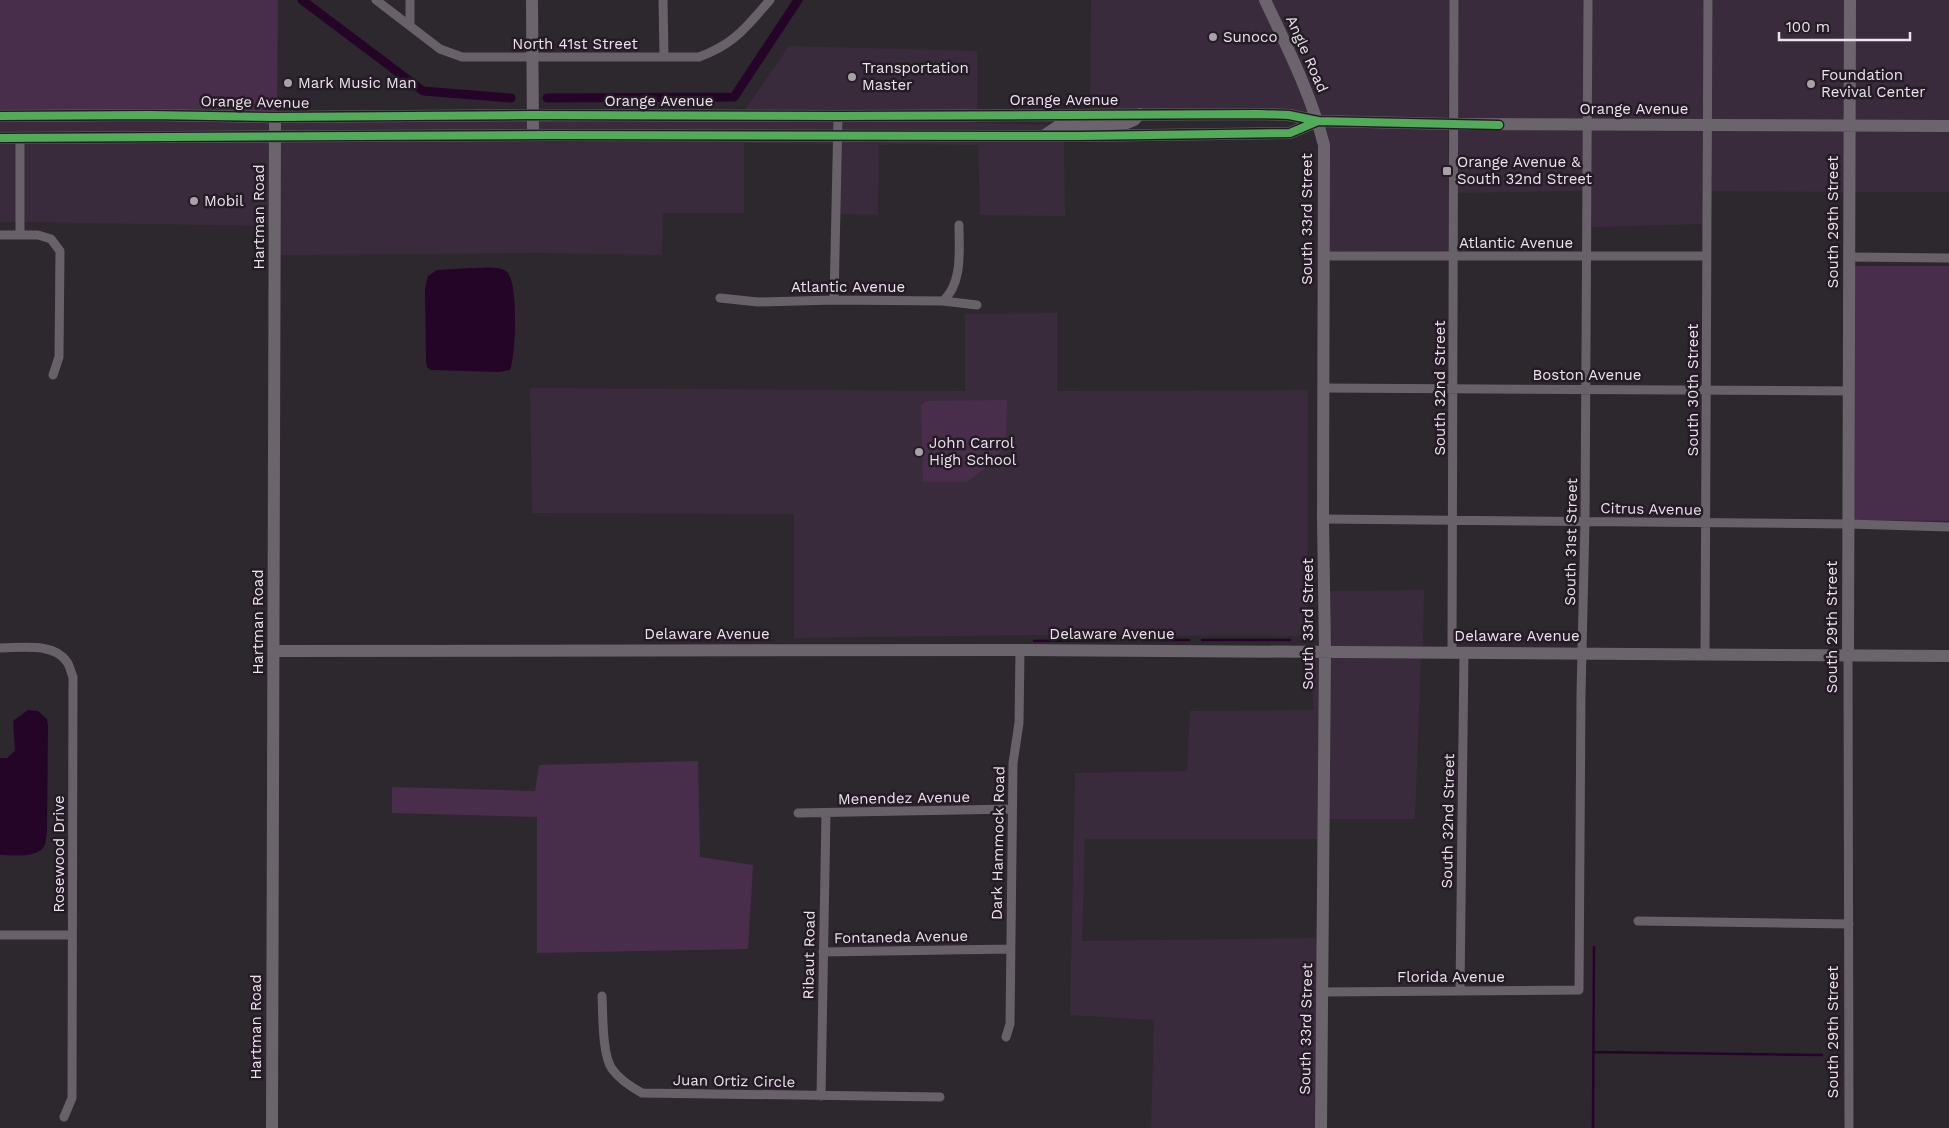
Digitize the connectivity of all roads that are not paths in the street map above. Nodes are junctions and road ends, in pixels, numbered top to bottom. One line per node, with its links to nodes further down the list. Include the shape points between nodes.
1 (376, 0): 11 (street, North 41st Street)
2 (410, 0): 11 (street)
3 (532, 0): 13 (street)
4 (663, 0): 12 (street)
5 (770, 0): 12 (street, North 41st Street, via 735,40 718,50 699,57)
6 (1265, 0): 19 (street, Angle Road)
7 (1454, 0): 20 (street, South 32nd Street)
8 (1588, 0): 21 (street, South 31st Street)
9 (1708, 0): 23 (street, South 30th Street)
10 (1850, 0): 22 (street, South 29th Street)
11 (410, 25): 13 (street, North 41st Street, via 440,49 462,57)
12 (664, 57): 13 (street, North 41st Street)
13 (533, 58): 15 (street)
14 (1140, 114): 17 (street, Orange Avenue); 19 (street, Orange Avenue, via 1289,115); 27 (street, via 1127,123 1064,125)
15 (532, 115): 17 (street, Orange Avenue); 18 (street, Orange Avenue); 26 (street)
16 (0, 116): 18 (street, Orange Avenue)
17 (838, 116): 25 (street)
18 (275, 117): 28 (street, Hartman Road)
19 (1318, 121): 20 (street, Orange Avenue); 27 (street, Orange Avenue, via 1290,133); 34 (street, South 33rd Street, via 1324,144)
20 (1453, 124): 21 (street, Orange Avenue); 37 (street, South 32nd Street)
21 (1587, 125): 23 (street, Orange Avenue); 35 (street, South 31st Street)
22 (1849, 125): 23 (street, Orange Avenue); 24 (street, Orange Avenue); 38 (street, South 29th Street)
23 (1708, 126): 36 (street, South 30th Street)
24 (1949, 126)
25 (837, 134): 26 (street, Orange Avenue); 27 (street, Orange Avenue); 41 (street)
26 (532, 135): 28 (street, Orange Avenue)
27 (1045, 135)
28 (275, 137): 30 (street, Orange Avenue); 58 (street, Hartman Road)
29 (0, 138): 30 (street, Orange Avenue)
30 (20, 138): 32 (street)
31 (960, 224): 42 (street, via 957,275 953,289)
32 (20, 234): 33 (street); 44 (street, via 51,239 60,251 59,357)
33 (0, 235)
34 (1324, 256): 37 (street, Atlantic Avenue); 45 (street, South 33rd Street)
35 (1588, 256): 36 (street, Atlantic Avenue); 37 (street, Atlantic Avenue); 47 (street, South 31st Street)
36 (1707, 256): 48 (street, South 30th Street)
37 (1454, 257): 46 (street, South 32nd Street)
38 (1850, 257): 39 (street); 49 (street, South 29th Street)
39 (1949, 258)
40 (720, 298): 41 (street, Atlantic Avenue, via 758,302)
41 (834, 300): 42 (street, Atlantic Avenue)
42 (943, 301): 43 (street, Atlantic Avenue)
43 (977, 305)
44 (53, 375)
45 (1323, 388): 46 (street, Boston Avenue); 50 (street, South 33rd Street)
46 (1454, 388): 47 (street, Boston Avenue); 51 (street, South 32nd Street)
47 (1586, 389): 48 (street, Boston Avenue); 52 (street, South 31st Street)
48 (1707, 390): 49 (street, Boston Avenue); 53 (street, South 30th Street)
49 (1850, 391): 54 (street, South 29th Street)
50 (1323, 519): 51 (street, Citrus Avenue); 59 (street, South 33rd Street)
51 (1453, 522): 52 (street, Citrus Avenue); 60 (street, South 32nd Street)
52 (1586, 522): 53 (street, Citrus Avenue); 61 (street, South 31st Street)
53 (1706, 523): 54 (street, Citrus Avenue); 62 (street, South 30th Street)
54 (1848, 524): 55 (street, Citrus Avenue); 63 (street, South 29th Street)
55 (1949, 526)
56 (0, 648): 71 (street, Rosewood Drive, via 43,648 56,652 67,662 73,677)
57 (1020, 650): 58 (street, Delaware Avenue); 59 (street, Delaware Avenue); 65 (street, Dark Hammock Road, via 1020,723 1013,763)
58 (274, 651): 82 (street, Hartman Road)
59 (1325, 652): 60 (street, Delaware Avenue); 76 (street, South 33rd Street)
60 (1458, 652): 61 (street, Delaware Avenue); 75 (street, South 32nd Street)
61 (1584, 652): 62 (street, Delaware Avenue); 74 (street, South 31st Street)
62 (1705, 653): 63 (street, Delaware Avenue)
63 (1848, 654): 64 (street, Delaware Avenue); 69 (street, South 29th Street)
64 (1949, 656)
65 (1012, 809): 67 (street, Menendez Avenue); 72 (street, Dark Hammock Road)
66 (798, 813): 67 (street, Menendez Avenue)
67 (826, 813): 73 (street, Ribaut Road)
68 (1638, 921): 69 (street)
69 (1849, 924): 84 (street, South 29th Street)
70 (0, 935): 71 (street)
71 (72, 935): 81 (street, Rosewood Drive, via 72,1098)
72 (1010, 949): 73 (street, Fontaneda Avenue); 78 (street, Dark Hammock Road, via 1010,1024)
73 (823, 952): 79 (street, Ribaut Road)
74 (1579, 990): 75 (street, Florida Avenue)
75 (1460, 991): 76 (street, Florida Avenue)
76 (1323, 992): 83 (street, South 33rd Street)
77 (602, 996): 79 (street, Juan Ortiz Circle, via 605,1042 611,1068 626,1084 642,1093)
78 (1006, 1037)
79 (822, 1096): 80 (street, Juan Ortiz Circle)
80 (940, 1097)
81 (64, 1117)
82 (272, 1128)
83 (1321, 1128)
84 (1849, 1128)

